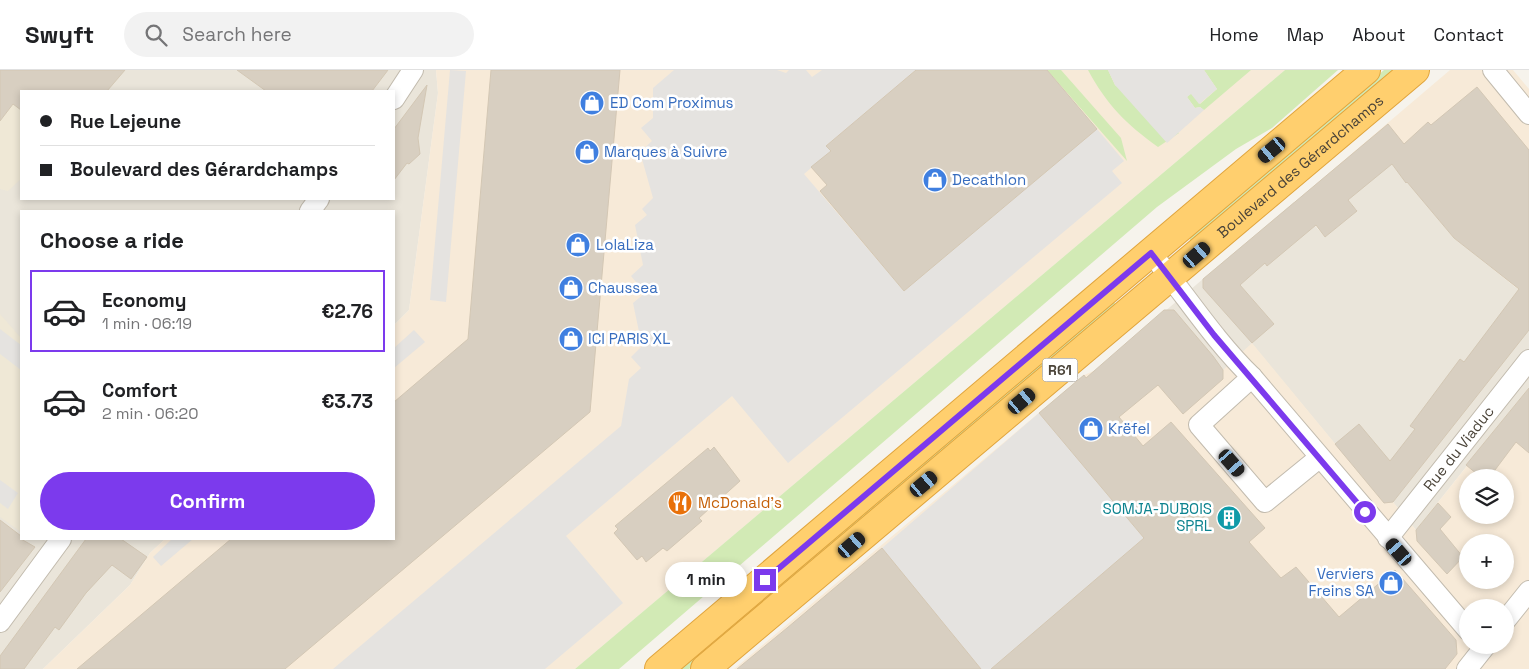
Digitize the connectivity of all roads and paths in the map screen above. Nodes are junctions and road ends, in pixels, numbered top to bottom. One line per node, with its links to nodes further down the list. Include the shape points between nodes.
1 (413, 70): 5 (street)
2 (1366, 70): 7 (highway, Boulevard des Gérardchamps / R61)
3 (1415, 70): 8 (highway, Boulevard des Gérardchamps / R61)
4 (1493, 70): 6 (street)
5 (395, 97)
6 (1529, 114)
7 (1151, 253): 8 (street); 19 (highway, Boulevard des Gérardchamps / R61)
8 (1171, 277): 10 (street, via 1193,310); 20 (highway, Boulevard des Gérardchamps / R61)
9 (1529, 360): 12 (street, Rue du Viaduc)
10 (1252, 377): 11 (street); 11 (street, via 1199,425 1265,502)
11 (1319, 458): 12 (street)
12 (1388, 538): 16 (street)
13 (59, 540): 17 (street)
14 (1529, 591): 15 (street)
15 (1514, 610)
16 (1459, 620)
17 (0, 622)
18 (1478, 654): 21 (street)
19 (659, 669)
20 (705, 669)
21 (1467, 669)

